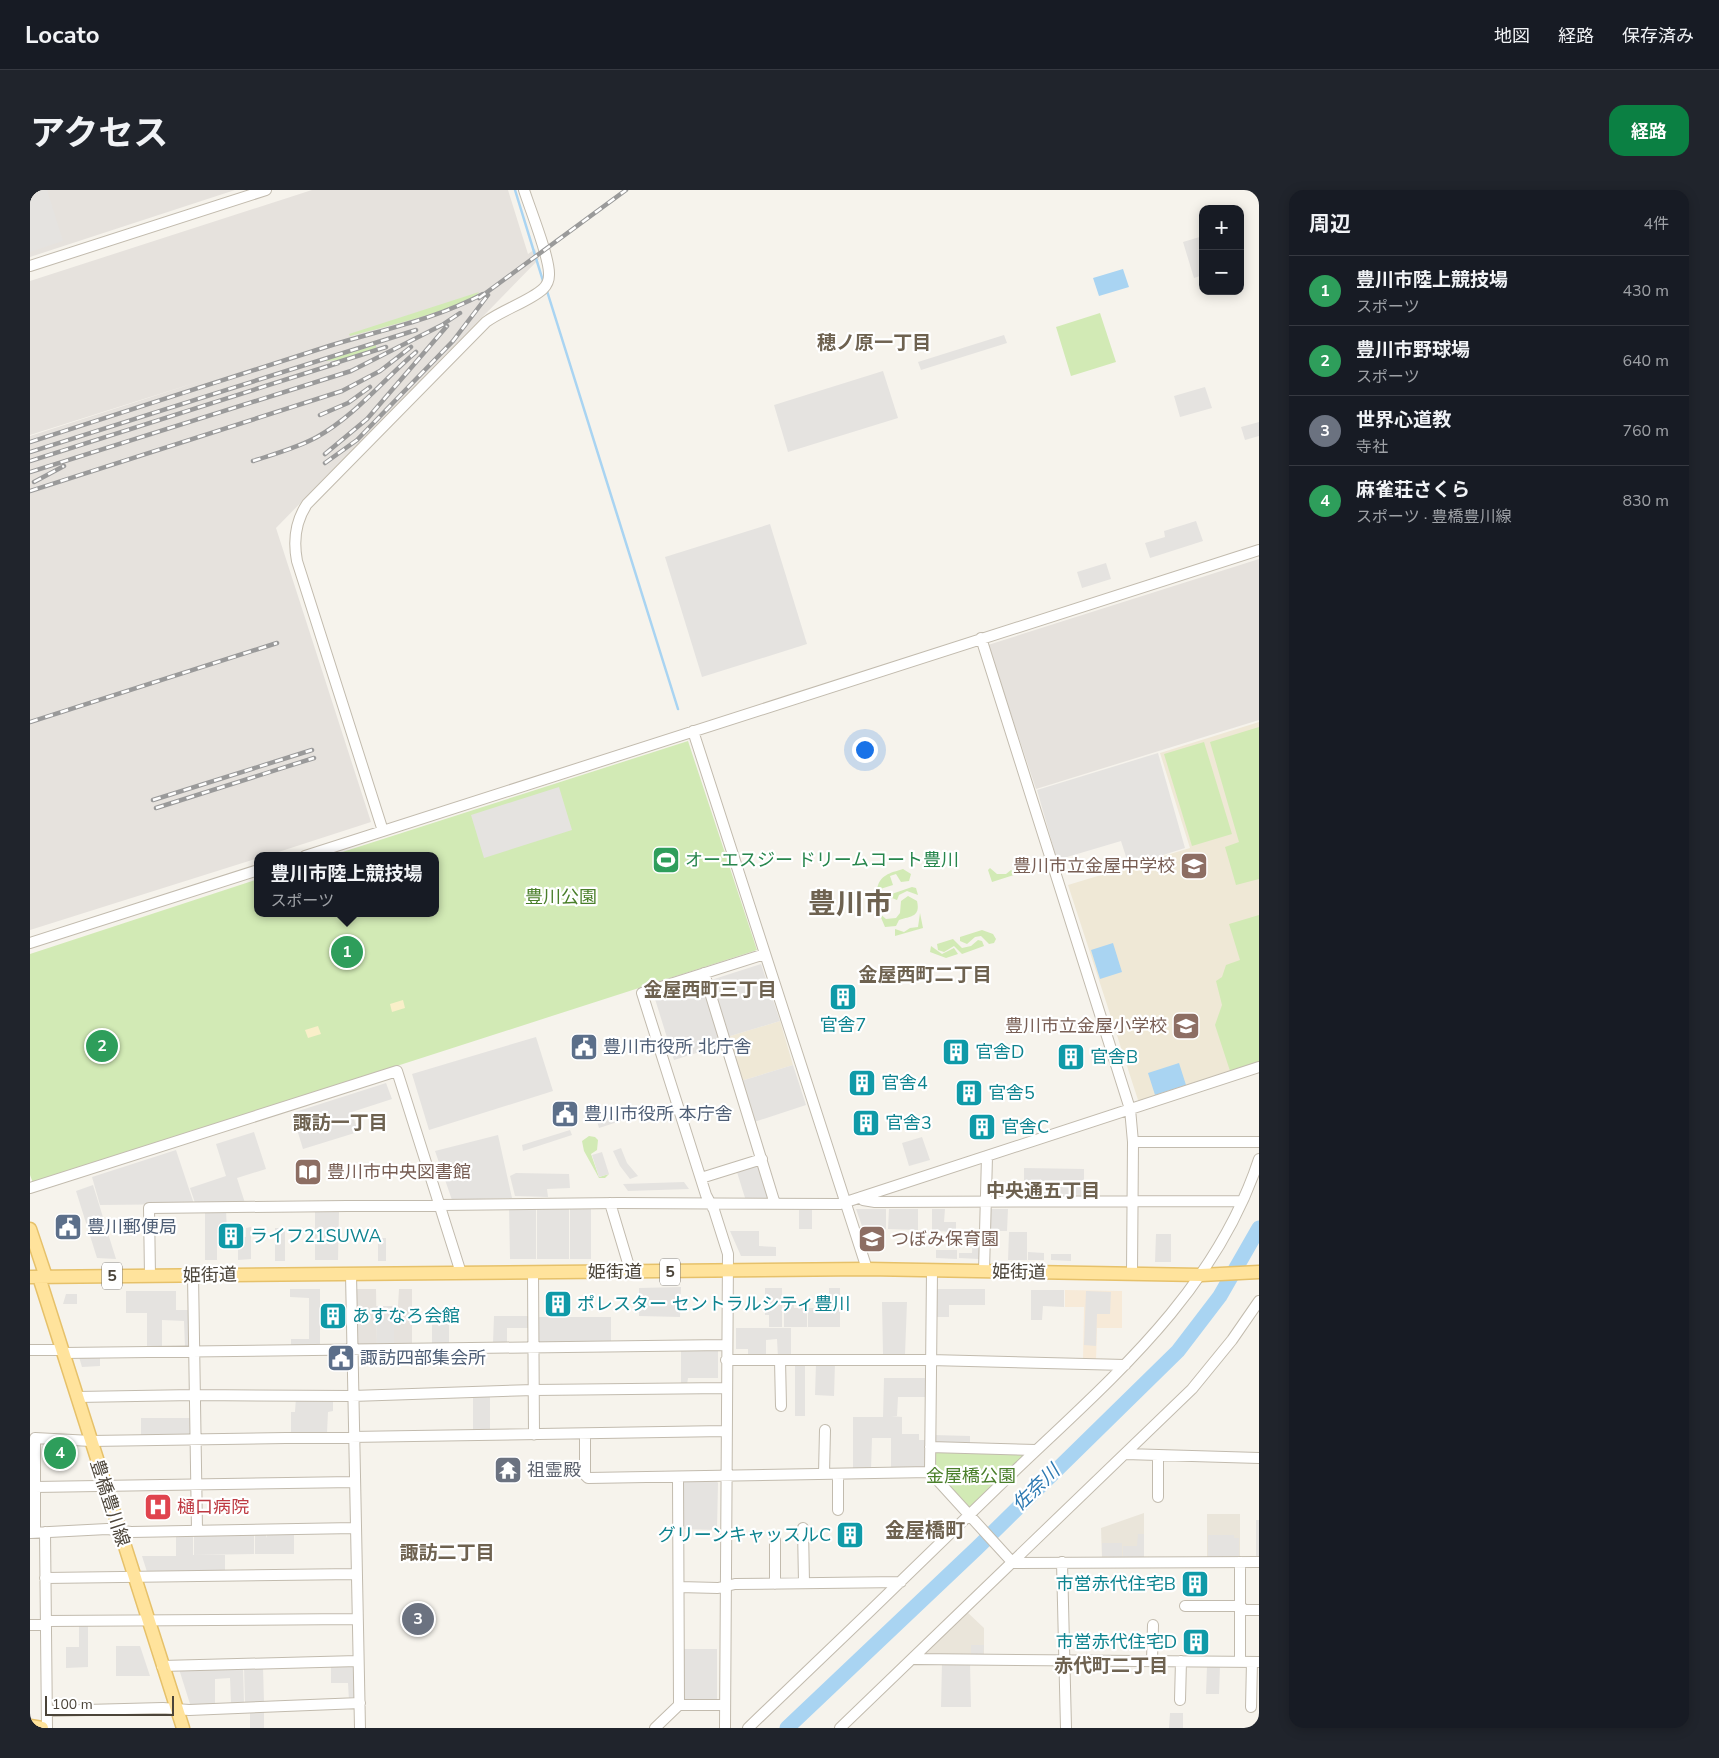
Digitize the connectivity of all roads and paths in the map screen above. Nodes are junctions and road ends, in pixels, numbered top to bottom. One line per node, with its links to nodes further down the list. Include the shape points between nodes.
1 (266, 190): 3 (street)
2 (524, 190): 7 (street, via 548,264 548,281 543,289 486,322 307,504 295,528 297,561)
3 (30, 266)
4 (1259, 550): 5 (street)
5 (981, 638): 6 (street); 14 (street)
6 (693, 731): 7 (street); 11 (street)
7 (383, 831): 8 (street)
8 (317, 852)
9 (254, 871): 10 (street)
10 (30, 943)
11 (765, 954): 12 (street); 26 (street)
12 (704, 973): 18 (street); 20 (street, via 642,993)
13 (1259, 1067): 14 (street)
14 (1130, 1109): 15 (street); 17 (street)
15 (1133, 1142): 16 (street); 24 (street)
16 (1259, 1142)
17 (987, 1156): 22 (street); 23 (street)
18 (762, 1159): 20 (street); 29 (street)
19 (1259, 1159): 25 (street)
20 (701, 1178): 28 (street)
21 (30, 1188): 30 (street, via 398,1071)
22 (861, 1197): 23 (street, via 875,1202); 26 (street)
23 (986, 1201): 24 (street); 34 (street)
24 (1132, 1201): 25 (street); 40 (street)
25 (1242, 1201): 42 (street)
26 (846, 1202): 29 (street); 32 (street)
27 (610, 1203): 28 (street); 30 (street); 39 (street)
28 (711, 1204): 29 (street); 35 (street, via 728,1254)
29 (775, 1204)
30 (440, 1205): 37 (street); 43 (street, via 149,1208)
31 (30, 1229): 45 (main road, 豊橋豊川線)
32 (867, 1269): 33 (main road, 姫街道 / 5); 35 (main road, 姫街道 / 5)
33 (932, 1271): 34 (main road, 姫街道 / 5); 55 (street)
34 (984, 1271): 40 (main road, 姫街道 / 5)
35 (727, 1272): 39 (main road, 姫街道 / 5); 47 (street)
36 (1259, 1272): 42 (main road, 姫街道 / 5)
37 (461, 1273): 38 (main road, 姫街道 / 5); 41 (main road, 姫街道 / 5)
38 (533, 1273): 39 (main road, 姫街道 / 5); 48 (street)
39 (630, 1273)
40 (1132, 1273): 42 (main road, 姫街道 / 5)
41 (351, 1274): 44 (main road, 姫街道 / 5); 50 (street)
42 (1201, 1275): 56 (street, via 1172,1315)
43 (150, 1276): 44 (main road, 姫街道 / 5); 45 (main road, 姫街道 / 5)
44 (193, 1276): 52 (street)
45 (38, 1277): 51 (main road, 豊橋豊川線)
46 (1259, 1301): 72 (street, via 1204,1375)
47 (726, 1345): 48 (street); 53 (street)
48 (533, 1347): 50 (street); 58 (street)
49 (30, 1350): 51 (street)
50 (352, 1350): 52 (street); 60 (street)
51 (63, 1351): 52 (street); 61 (main road, 豊橋豊川線)
52 (194, 1352): 59 (street)
53 (726, 1360): 54 (street); 57 (street)
54 (780, 1360): 55 (street); 62 (street)
55 (930, 1360): 56 (street); 70 (street)
56 (1125, 1365): 71 (street)
57 (726, 1388): 58 (street); 64 (street)
58 (534, 1390): 60 (street); 66 (street)
59 (194, 1395): 60 (street); 61 (street); 68 (street)
60 (352, 1396): 67 (street)
61 (77, 1397): 69 (main road, 豊橋豊川線)
62 (780, 1406)
63 (825, 1430): 76 (street)
64 (725, 1431): 65 (street); 78 (street)
65 (585, 1434): 66 (street); 79 (street, via 585,1475 588,1478)
66 (534, 1435): 67 (street)
67 (354, 1437): 68 (street); 80 (street)
68 (195, 1439): 69 (street); 81 (street)
69 (91, 1441): 82 (main road, 豊橋豊川線); 83 (street, via 35,1438)
70 (930, 1447): 71 (street); 75 (street)
71 (1036, 1450): 86 (street)
72 (1125, 1454): 73 (street); 96 (street)
73 (1158, 1455): 74 (street); 84 (street)
74 (1259, 1458)
75 (930, 1472): 77 (street); 86 (street)
76 (824, 1474): 77 (street); 78 (street)
77 (838, 1474): 85 (street)
78 (725, 1476): 79 (street); 104 (street)
79 (678, 1477): 103 (street)
80 (354, 1482): 81 (street); 87 (street)
81 (196, 1484): 82 (street); 89 (street)
82 (105, 1486): 83 (street); 90 (main road, 豊橋豊川線)
83 (35, 1487): 91 (street)
84 (1158, 1497)
85 (838, 1510)
86 (973, 1519): 96 (street); 100 (street)
87 (355, 1528): 89 (street); 97 (street)
88 (803, 1528): 102 (street)
89 (197, 1530): 90 (street)
90 (119, 1531): 91 (street); 98 (main road, 豊橋豊川線)
91 (36, 1532): 99 (street)
92 (775, 1540): 101 (street)
93 (1062, 1562): 94 (street); 96 (street); 114 (street)
94 (1240, 1562): 95 (street); 106 (street)
95 (1259, 1562)
96 (1013, 1563): 113 (street)
97 (356, 1574): 98 (street); 108 (street)
98 (134, 1577): 99 (street); 109 (main road, 豊橋豊川線)
99 (45, 1578): 110 (street)
100 (901, 1582): 102 (street); 135 (street)
101 (775, 1584): 102 (street); 104 (street)
102 (804, 1584)
103 (678, 1586): 104 (street); 123 (street)
104 (725, 1586): 124 (street)
105 (1185, 1606): 106 (street)
106 (1241, 1608): 107 (street); 118 (street)
107 (1259, 1610)
108 (357, 1619): 109 (street); 115 (street)
109 (148, 1620): 110 (street); 120 (main road, 豊橋豊川線)
110 (46, 1623): 111 (street); 127 (street)
111 (30, 1624)
112 (1153, 1625): 116 (street)
113 (914, 1659): 114 (street); 136 (street)
114 (1064, 1660): 116 (street); 137 (street)
115 (358, 1661): 120 (street); 122 (street)
116 (1152, 1661): 117 (street)
117 (1181, 1661): 118 (street); 121 (street)
118 (1240, 1662): 119 (street)
119 (1256, 1662): 125 (street)
120 (162, 1666): 126 (main road, 豊橋豊川線)
121 (1180, 1700)
122 (360, 1703): 126 (street); 132 (street)
123 (680, 1705): 124 (street); 133 (street)
124 (725, 1705): 134 (street)
125 (1251, 1707)
126 (176, 1709): 127 (street); 131 (main road, 豊橋豊川線)
127 (47, 1711): 130 (street)
128 (30, 1726): 129 (main road)
129 (42, 1728)
130 (47, 1728)
131 (183, 1728)
132 (360, 1728)
133 (655, 1728)
134 (725, 1728)
135 (748, 1728)
136 (840, 1728)
137 (1066, 1728)

